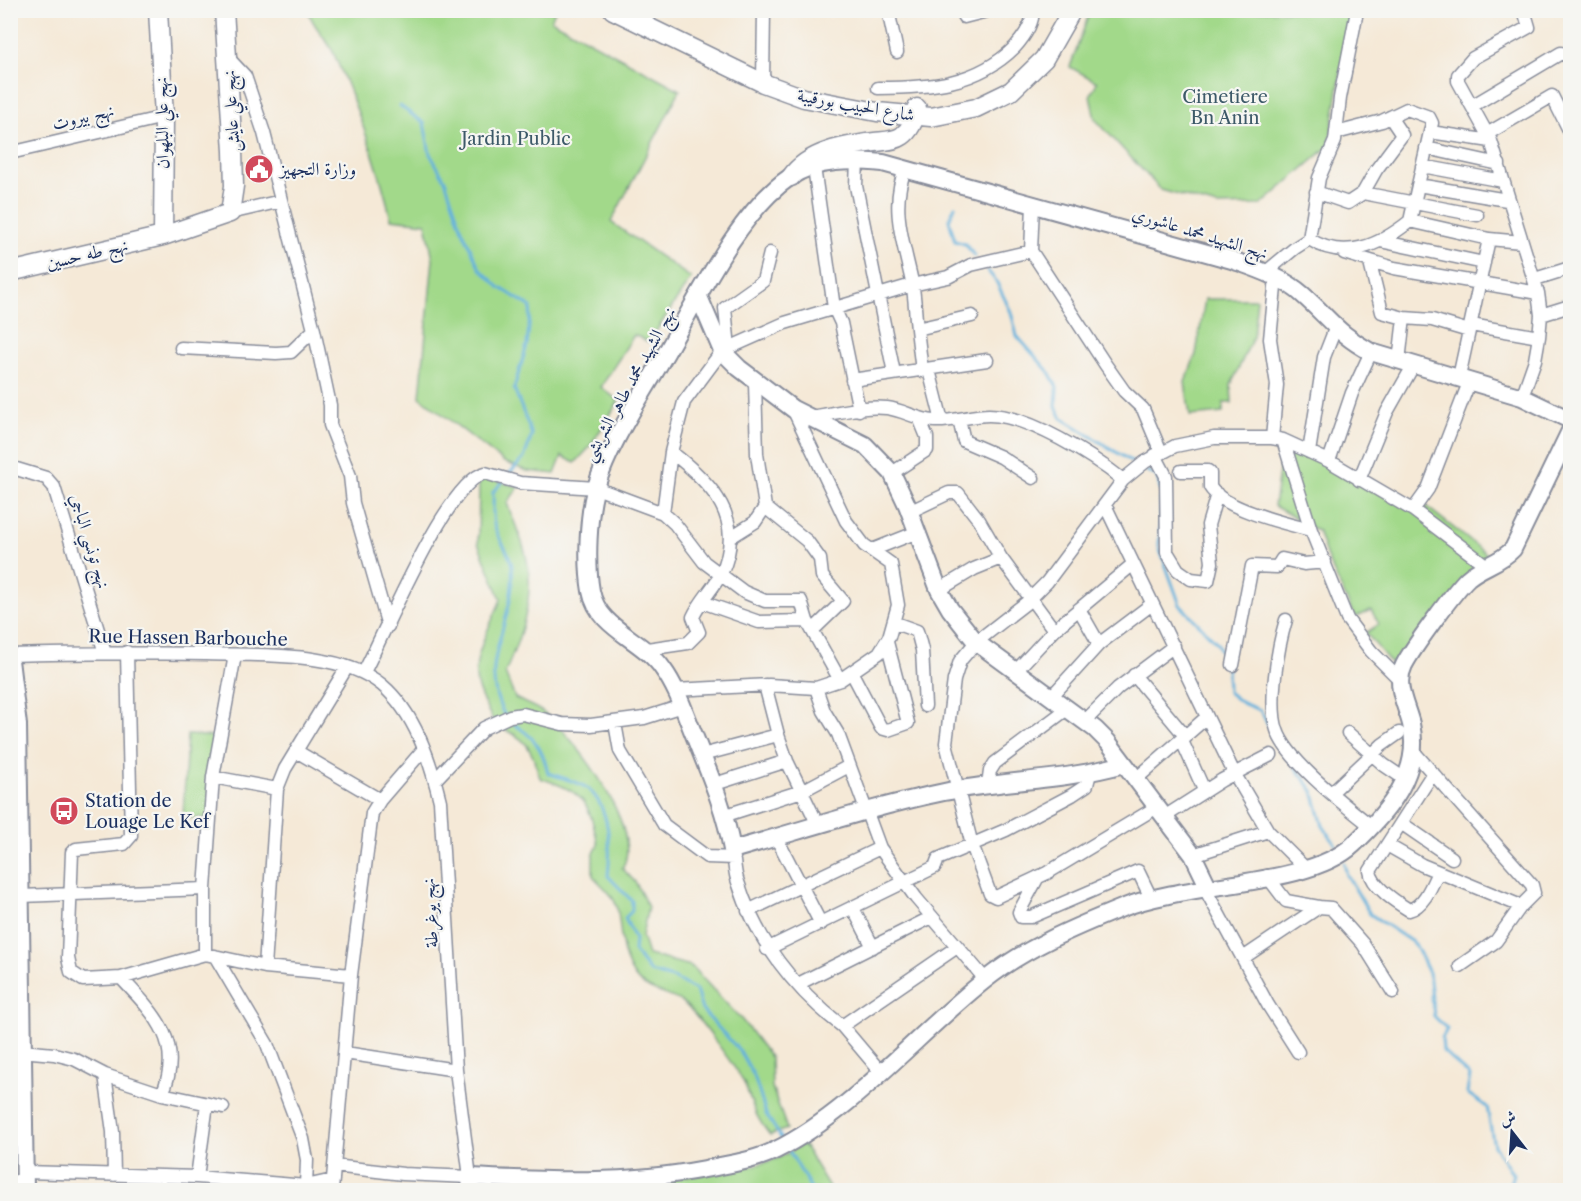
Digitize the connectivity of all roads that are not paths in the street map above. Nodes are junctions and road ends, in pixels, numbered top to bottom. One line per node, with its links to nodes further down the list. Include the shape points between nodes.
1 (158, 10): 20 (main road, نهج علي البلهوان)
2 (224, 10): 15 (main road, نهج علي عايش)
3 (764, 10): 16 (street)
4 (888, 10): 13 (street)
5 (960, 10): 10 (street, via 964,17)
6 (1034, 10): 17 (street, via 1019,43 980,73 954,82)
7 (1062, 10): 19 (main road, شارع الحبيب بورقيبة, via 1036,52 1010,81 973,101)
8 (1072, 10): 19 (main road, شارع الحبيب بورقيبة, via 1044,59 1011,91 964,111)
9 (1524, 10): 18 (street, via 1529,27 1486,50 1459,71 1458,81)
10 (987, 11)
11 (1357, 11): 24 (street)
12 (632, 14): 16 (main road, شارع الحبيب بورقيبة)
13 (897, 52)
14 (1570, 56): 18 (street, via 1561,53)
15 (229, 58): 39 (street, via 245,76); 42 (main road, نهج علي عايش, via 234,186)
16 (763, 78): 19 (main road, شارع الحبيب بورقيبة, via 804,98)
17 (878, 88)
18 (1472, 106): 25 (street)
19 (916, 111): 33 (main road, via 905,135 824,153 805,162)
20 (164, 117): 27 (street, نهج بيروت); 45 (main road, نهج علي البلهوان)
21 (1390, 117): 23 (street, via 1407,109 1425,115 1432,123); 24 (street); 37 (street, via 1402,135)
22 (1569, 126): 25 (street, via 1552,96)
23 (1430, 132): 25 (street); 26 (street)
24 (1336, 133): 36 (street)
25 (1489, 138): 29 (street)
26 (1426, 148): 29 (street); 30 (street)
27 (10, 153)
28 (857, 160): 31 (street, نهج الشهيد محمد عاشوري); 32 (street, نهج الشهيد محمد عاشوري); 62 (street, via 856,186)
29 (1499, 164): 34 (street)
30 (1422, 165): 34 (street); 35 (street)
31 (814, 167): 33 (street, نهج الشهيد محمد عاشوري); 66 (street)
32 (906, 168): 41 (street, نهج الشهيد محمد عاشوري); 60 (street, via 897,201)
33 (791, 177): 63 (street, نهج الشهيد محمد طاهر الشريشي, via 744,226)
34 (1503, 180): 38 (street)
35 (1418, 185): 38 (street); 40 (street)
36 (1316, 192): 37 (street, via 1348,203); 46 (street)
37 (1364, 193): 40 (street)
38 (1507, 200): 49 (street)
39 (282, 201): 42 (street); 74 (street)
40 (1415, 202): 43 (street); 44 (street)
41 (1033, 205): 50 (street); 57 (street, نهج الشهيد محمد عاشوري, via 1148,235)
42 (230, 213): 45 (main road)
43 (1477, 215)
44 (1410, 221): 47 (street); 48 (street)
45 (163, 236): 56 (main road, نهج طه حسين)
46 (1309, 239): 51 (street, via 1322,248); 57 (street)
47 (1489, 239): 49 (street); 54 (street)
48 (1380, 241): 51 (street, via 1359,251); 54 (street)
49 (1522, 242): 58 (street)
50 (1031, 251): 60 (street, via 978,263 948,277); 98 (street, via 1124,391 1143,409)
51 (1340, 251): 53 (street)
52 (770, 253): 65 (street, via 763,281)
53 (1370, 263): 59 (street); 70 (street, via 1383,312)
54 (1484, 263): 59 (street)
55 (1570, 268): 58 (street)
56 (10, 272)
57 (1271, 274): 73 (street, نهج الشهيد محمد عاشوري, via 1303,295); 95 (street, via 1270,339)
58 (1535, 279): 61 (street)
59 (1481, 283): 61 (street); 71 (street)
60 (912, 285): 62 (street); 72 (street)
61 (1538, 293): 68 (street)
62 (878, 296): 66 (street); 82 (street)
63 (699, 297): 67 (street); 106 (street, نهج الشهيد محمد طاهر الشريشي, via 624,429)
64 (1570, 306): 68 (street)
65 (726, 308): 67 (street); 77 (street)
66 (834, 308): 77 (street, via 756,334); 84 (street, via 841,323)
67 (708, 313): 77 (street)
68 (1541, 315): 75 (street)
69 (972, 316): 72 (street)
70 (1404, 318): 71 (street); 80 (street)
71 (1470, 328): 75 (street); 83 (street)
72 (917, 329): 81 (street)
73 (1335, 329): 78 (street, نهج الشهيد محمد عاشوري); 97 (street, via 1324,357)
74 (314, 330): 76 (street, via 291,352); 129 (street, via 330,405 330,424 350,476 353,503)
75 (1539, 337): 86 (street)
76 (181, 348)
77 (726, 350): 85 (street); 96 (street, via 684,402)
78 (1371, 352): 80 (street, نهج الشهيد محمد عاشوري); 99 (street)
79 (987, 360): 81 (street)
80 (1406, 363): 83 (street, نهج الشهيد محمد عاشوري); 105 (street)
81 (926, 371): 82 (street); 93 (street)
82 (894, 373): 84 (street)
83 (1464, 378): 86 (street, نهج الشهيد محمد عاشوري); 110 (street, via 1428,489)
84 (852, 380): 88 (street)
85 (755, 382): 87 (street); 109 (street, via 757,454)
86 (1522, 397): 92 (street, نهج الشهيد محمد عاشوري)
87 (793, 409): 89 (street); 116 (street, via 841,512)
88 (859, 410): 89 (street); 91 (street, via 889,408)
89 (810, 417): 102 (street, via 865,445)
90 (959, 419): 93 (street); 103 (street, via 964,441 1001,457); 104 (street, via 990,415 1018,421 1078,448)
91 (920, 420): 93 (street); 102 (street, via 927,450)
92 (1570, 420)
93 (942, 421)
94 (1570, 431): 120 (street, via 1513,549 1505,558)
95 (1278, 439): 97 (street); 98 (street, via 1214,438); 113 (street)
96 (671, 452): 112 (street); 115 (street, via 696,471 711,489 726,516)
97 (1309, 452): 99 (street)
98 (1158, 453): 104 (street); 107 (street, via 1166,476 1167,552 1178,570 1201,582 1208,581 1212,571 1208,525)
99 (1329, 461): 105 (street)
100 (10, 467): 138 (street, نهج تونسي الباجي, via 46,478 54,488)
101 (1181, 471): 107 (street, via 1209,472 1210,487)
102 (892, 473): 111 (street)
103 (1033, 478)
104 (1123, 480): 108 (street)
105 (1359, 480): 110 (street)
106 (596, 488): 112 (street); 129 (street, via 520,483 493,474 478,474 444,514 399,596); 136 (street, نهج الشهيد محمد طاهر الشريشي, via 589,545 591,591 606,621)
107 (1216, 494): 113 (street, via 1247,510)
108 (1105, 505): 119 (street); 123 (street)
109 (765, 507): 115 (street, via 755,522); 130 (street, via 807,542 820,559 822,576 843,601)
110 (1413, 510): 120 (street)
111 (909, 512): 114 (street); 117 (street, via 949,493 958,493)
112 (663, 513): 121 (street, via 697,555)
113 (1311, 530): 118 (street)
114 (915, 533): 116 (street); 122 (street)
115 (731, 537): 121 (street)
116 (872, 550): 128 (street, via 887,559 895,573)
117 (1001, 558): 122 (street); 123 (street)
118 (1325, 562): 142 (street, via 1304,564 1282,559 1277,567 1252,566); 149 (street, via 1357,636)
119 (1132, 565): 125 (street); 126 (street)
120 (1487, 566): 149 (street, via 1465,581 1404,666)
121 (720, 575): 124 (street); 130 (street, via 765,601 801,601)
122 (939, 590): 133 (street)
123 (1031, 599): 131 (street); 133 (street)
124 (702, 602): 130 (street, via 759,622); 136 (street, via 693,617 699,632 692,641)
125 (1152, 603): 134 (street); 135 (street)
126 (1079, 609): 131 (street); 134 (street)
127 (1286, 620): 186 (street, via 1278,650 1276,730 1284,745)
128 (895, 623): 132 (street); 155 (street, via 917,631)
129 (388, 626): 144 (street)
130 (810, 626): 148 (street)
131 (1054, 630): 145 (street)
132 (887, 642): 146 (street); 146 (street, via 909,723 888,730 881,728)
133 (976, 642): 145 (street); 183 (street, via 960,661 946,734)
134 (1099, 644): 153 (street)
135 (1174, 646): 147 (street); 157 (street)
136 (646, 649): 152 (street, نهج الشهيد محمد طاهر الشريشي)
137 (128, 652): 138 (street, Rue Hassen Barbouche); 140 (street, Rue Hassen Barbouche); 210 (street, via 131,837 124,844 74,850 70,855)
138 (105, 653): 139 (street, Rue Hassen Barbouche)
139 (10, 655)
140 (235, 655): 143 (street, Rue Hassen Barbouche, via 309,659); 176 (street)
141 (10, 660): 211 (street, via 18,725)
142 (1233, 665)
143 (347, 667): 144 (street, Rue Hassen Barbouche); 165 (street)
144 (364, 672): 164 (street, نهج يوغرطة, via 396,700)
145 (1015, 672): 153 (street)
146 (852, 674): 148 (street)
147 (1134, 675): 158 (street); 163 (street)
148 (840, 680): 151 (street)
149 (1400, 680): 166 (street)
150 (765, 685): 151 (street); 152 (street); 162 (street)
151 (816, 688): 172 (street)
152 (675, 690): 154 (street, نهج الشهيد محمد طاهر الشريشي)
153 (1051, 697): 156 (street)
154 (682, 706): 159 (street); 167 (street, نهج الشهيد محمد طاهر الشريشي)
155 (925, 706)
156 (1067, 709): 158 (street); 181 (street, via 995,763)
157 (1207, 717): 163 (street); 173 (street)
158 (1084, 721): 171 (street, via 1108,742)
159 (615, 723): 178 (street, via 562,724 523,714 504,718 484,728); 199 (street, via 620,752 664,825 707,857)
160 (1348, 733): 169 (street)
161 (1399, 733): 169 (street)
162 (778, 735): 167 (street); 170 (street)
163 (1184, 739): 177 (street); 184 (street)
164 (424, 749): 178 (street, نهج يوغرطة); 187 (street)
165 (296, 751): 182 (street); 187 (street)
166 (1414, 752): 175 (street); 179 (street)
167 (702, 755): 180 (street, نهج الشهيد محمد طاهر الشريشي)
168 (1271, 755): 173 (street)
169 (1372, 755): 179 (street); 186 (street)
170 (787, 761): 180 (street); 185 (street)
171 (1124, 764): 174 (street); 177 (street)
172 (849, 766): 185 (street); 188 (street)
173 (1234, 772): 184 (street); 194 (street)
174 (1090, 773): 181 (street); 197 (street, via 1087,785 1072,795)
175 (1433, 773): 192 (street); 213 (street, via 1534,888)
176 (213, 777): 182 (street); 209 (street)
177 (1136, 779): 189 (street)
178 (435, 780): 235 (street, نهج يوغرطة, via 443,829)
179 (1406, 780): 193 (street)
180 (715, 784): 190 (street, نهج الشهيد محمد طاهر الشريشي)
181 (988, 785): 183 (street)
182 (277, 789): 225 (street)
183 (960, 789): 188 (street); 197 (street)
184 (1204, 790): 189 (street)
185 (802, 791): 190 (street); 191 (street)
186 (1331, 794): 193 (street)
187 (380, 800): 226 (street, via 369,828)
188 (867, 812): 191 (street); 198 (street)
189 (1161, 812): 200 (street); 205 (street)
190 (726, 815): 199 (street, نهج الشهيد محمد طاهر الشريشي)
191 (817, 823): 195 (street)
192 (1401, 824): 196 (street); 201 (street)
193 (1371, 826): 202 (street, via 1351,847)
194 (1268, 831): 200 (street); 202 (street)
195 (776, 837): 199 (street); 207 (street)
196 (1387, 844): 203 (street); 203 (street, via 1370,876 1409,910 1427,893)
197 (972, 845): 205 (street, via 993,897); 206 (street, via 938,859 935,867)
198 (880, 848): 206 (street); 207 (street)
199 (733, 854): 216 (street)
200 (1192, 855): 208 (street)
201 (1452, 858)
202 (1306, 869): 204 (street)
203 (1438, 872): 213 (street)
204 (1267, 876): 208 (street); 214 (street, via 1286,901)
205 (1038, 877): 212 (street, via 1019,912 1021,917 1031,917 1138,871)
206 (904, 883): 215 (street); 217 (street)
207 (801, 885): 216 (street); 218 (street)
208 (1206, 886): 212 (street); 223 (street)
209 (205, 889): 210 (street); 222 (street)
210 (71, 895): 211 (street); 227 (street, via 71,972 83,980)
211 (21, 896): 232 (street)
212 (1151, 898): 228 (street, via 1022,954)
213 (1521, 906): 224 (street, via 1496,941)
214 (1319, 907): 223 (street); 230 (street, via 1331,908 1350,927)
215 (853, 908): 218 (street); 219 (street)
216 (748, 911): 221 (street)
217 (932, 917): 219 (street); 220 (street)
218 (821, 924): 221 (street)
219 (873, 947): 229 (street)
220 (957, 947): 228 (street); 231 (street)
221 (767, 949): 229 (street)
222 (210, 955): 225 (street); 227 (street); 249 (street, via 267,1044 303,1139)
223 (1243, 958): 233 (street)
224 (1460, 966)
225 (265, 967): 226 (street)
226 (351, 975): 234 (street)
227 (121, 978): 238 (street, via 162,1026 172,1065)
228 (985, 979): 236 (street)
229 (798, 984): 231 (street)
230 (1393, 992)
231 (842, 1026): 236 (street)
232 (17, 1051): 237 (street, via 74,1059); 244 (street)
233 (1298, 1052)
234 (345, 1053): 235 (street); 241 (street)
235 (456, 1070): 245 (street, نهج يوغرطة)
236 (880, 1071): 248 (street, via 835,1110 774,1151 746,1161 668,1176)
237 (105, 1075): 238 (street); 242 (street)
238 (162, 1094): 239 (street)
239 (207, 1104): 240 (street); 243 (street)
240 (223, 1107)
241 (334, 1166): 245 (street); 247 (street)
242 (114, 1174): 243 (street); 244 (street)
243 (197, 1177): 246 (street)
244 (21, 1181)
245 (470, 1184): 248 (street)
246 (251, 1185): 249 (street)
247 (332, 1185): 249 (street)
248 (589, 1186)
249 (308, 1188)

